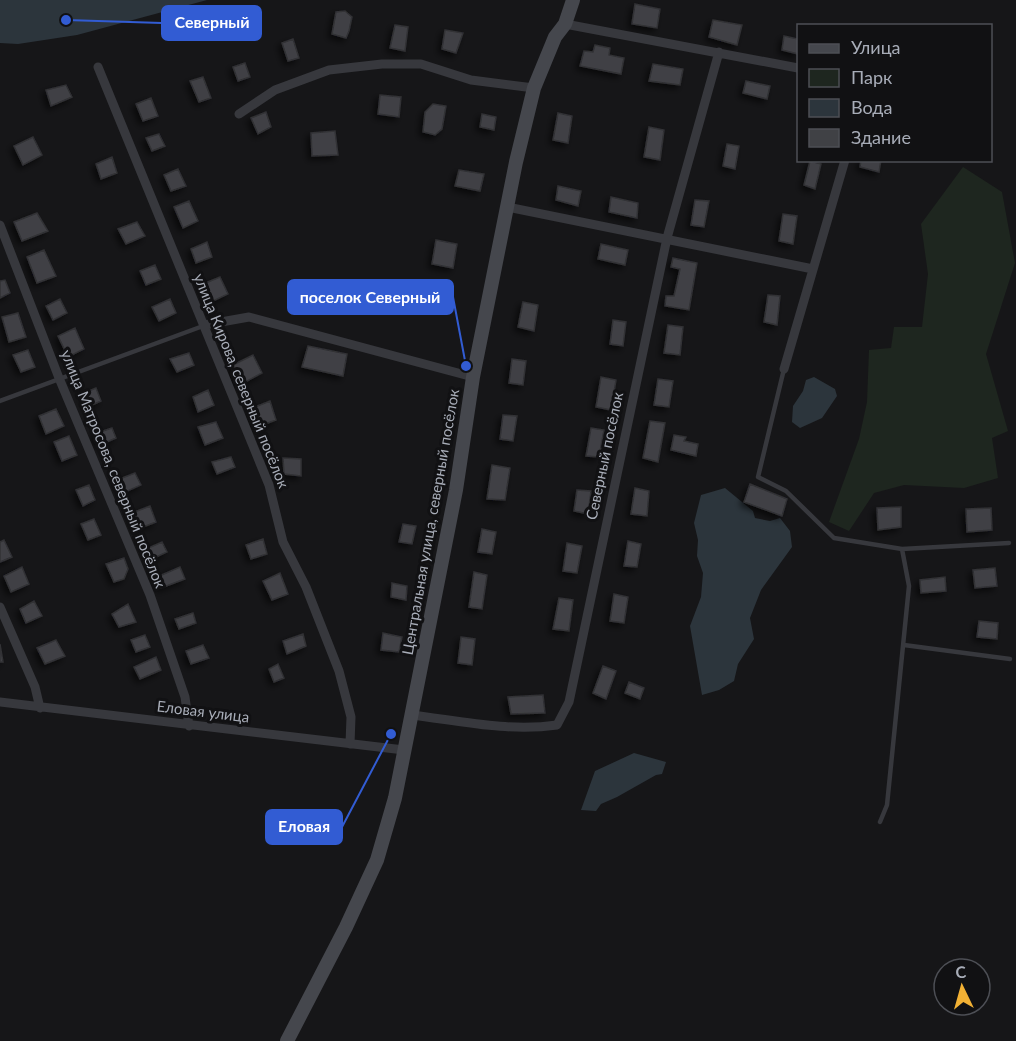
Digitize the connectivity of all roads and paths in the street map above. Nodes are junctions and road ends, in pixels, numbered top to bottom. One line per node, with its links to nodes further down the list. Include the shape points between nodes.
1 (573, 0): 2 (street, Центральная улица, северный посёлок)
2 (565, 24): 3 (street); 6 (street, Центральная улица, северный посёлок, via 555,37)
3 (719, 52): 5 (street); 11 (street, Северный посёлок)
4 (98, 67): 13 (street, улица Кирова, северный посёлок)
5 (797, 68)
6 (534, 88): 7 (street, via 471,80 421,63 382,64 329,70 275,90); 9 (street, Центральная улица, северный посёлок)
7 (239, 114)
8 (844, 162): 12 (street)
9 (507, 207): 11 (street); 15 (street, Центральная улица, северный посёлок)
10 (0, 225): 16 (street, улица Матросова, северный посёлок)
11 (666, 238): 12 (street); 25 (street, Северный посёлок, via 569,702 562,717 557,725 532,729)
12 (813, 268): 14 (street)
13 (204, 325): 15 (street, via 249,317); 16 (lane); 27 (street, улица Кирова, северный посёлок, via 269,485 283,542 306,587 339,671 351,717)
14 (784, 369): 19 (lane, via 758,477 786,491 834,538)
15 (473, 377): 25 (street, Центральная улица, северный посёлок, via 456,490)
16 (59, 378): 17 (lane); 26 (street, улица Матросова, северный посёлок, via 150,595 185,697)
17 (0, 401)
18 (1009, 543): 19 (lane)
19 (902, 549): 21 (lane, via 909,586)
20 (0, 607): 24 (street, via 35,687)
21 (904, 645): 22 (lane); 29 (lane, via 887,805)
22 (1010, 659)
23 (0, 702): 24 (street, Еловая улица)
24 (40, 708): 26 (street, Еловая улица)
25 (412, 715): 28 (street, Центральная улица, северный посёлок)
26 (189, 726): 27 (street, Еловая улица)
27 (350, 744): 28 (street, Еловая улица)
28 (404, 750): 30 (street, Центральная улица, северный посёлок, via 395,798 376,860)
29 (880, 822)
30 (287, 1041)

